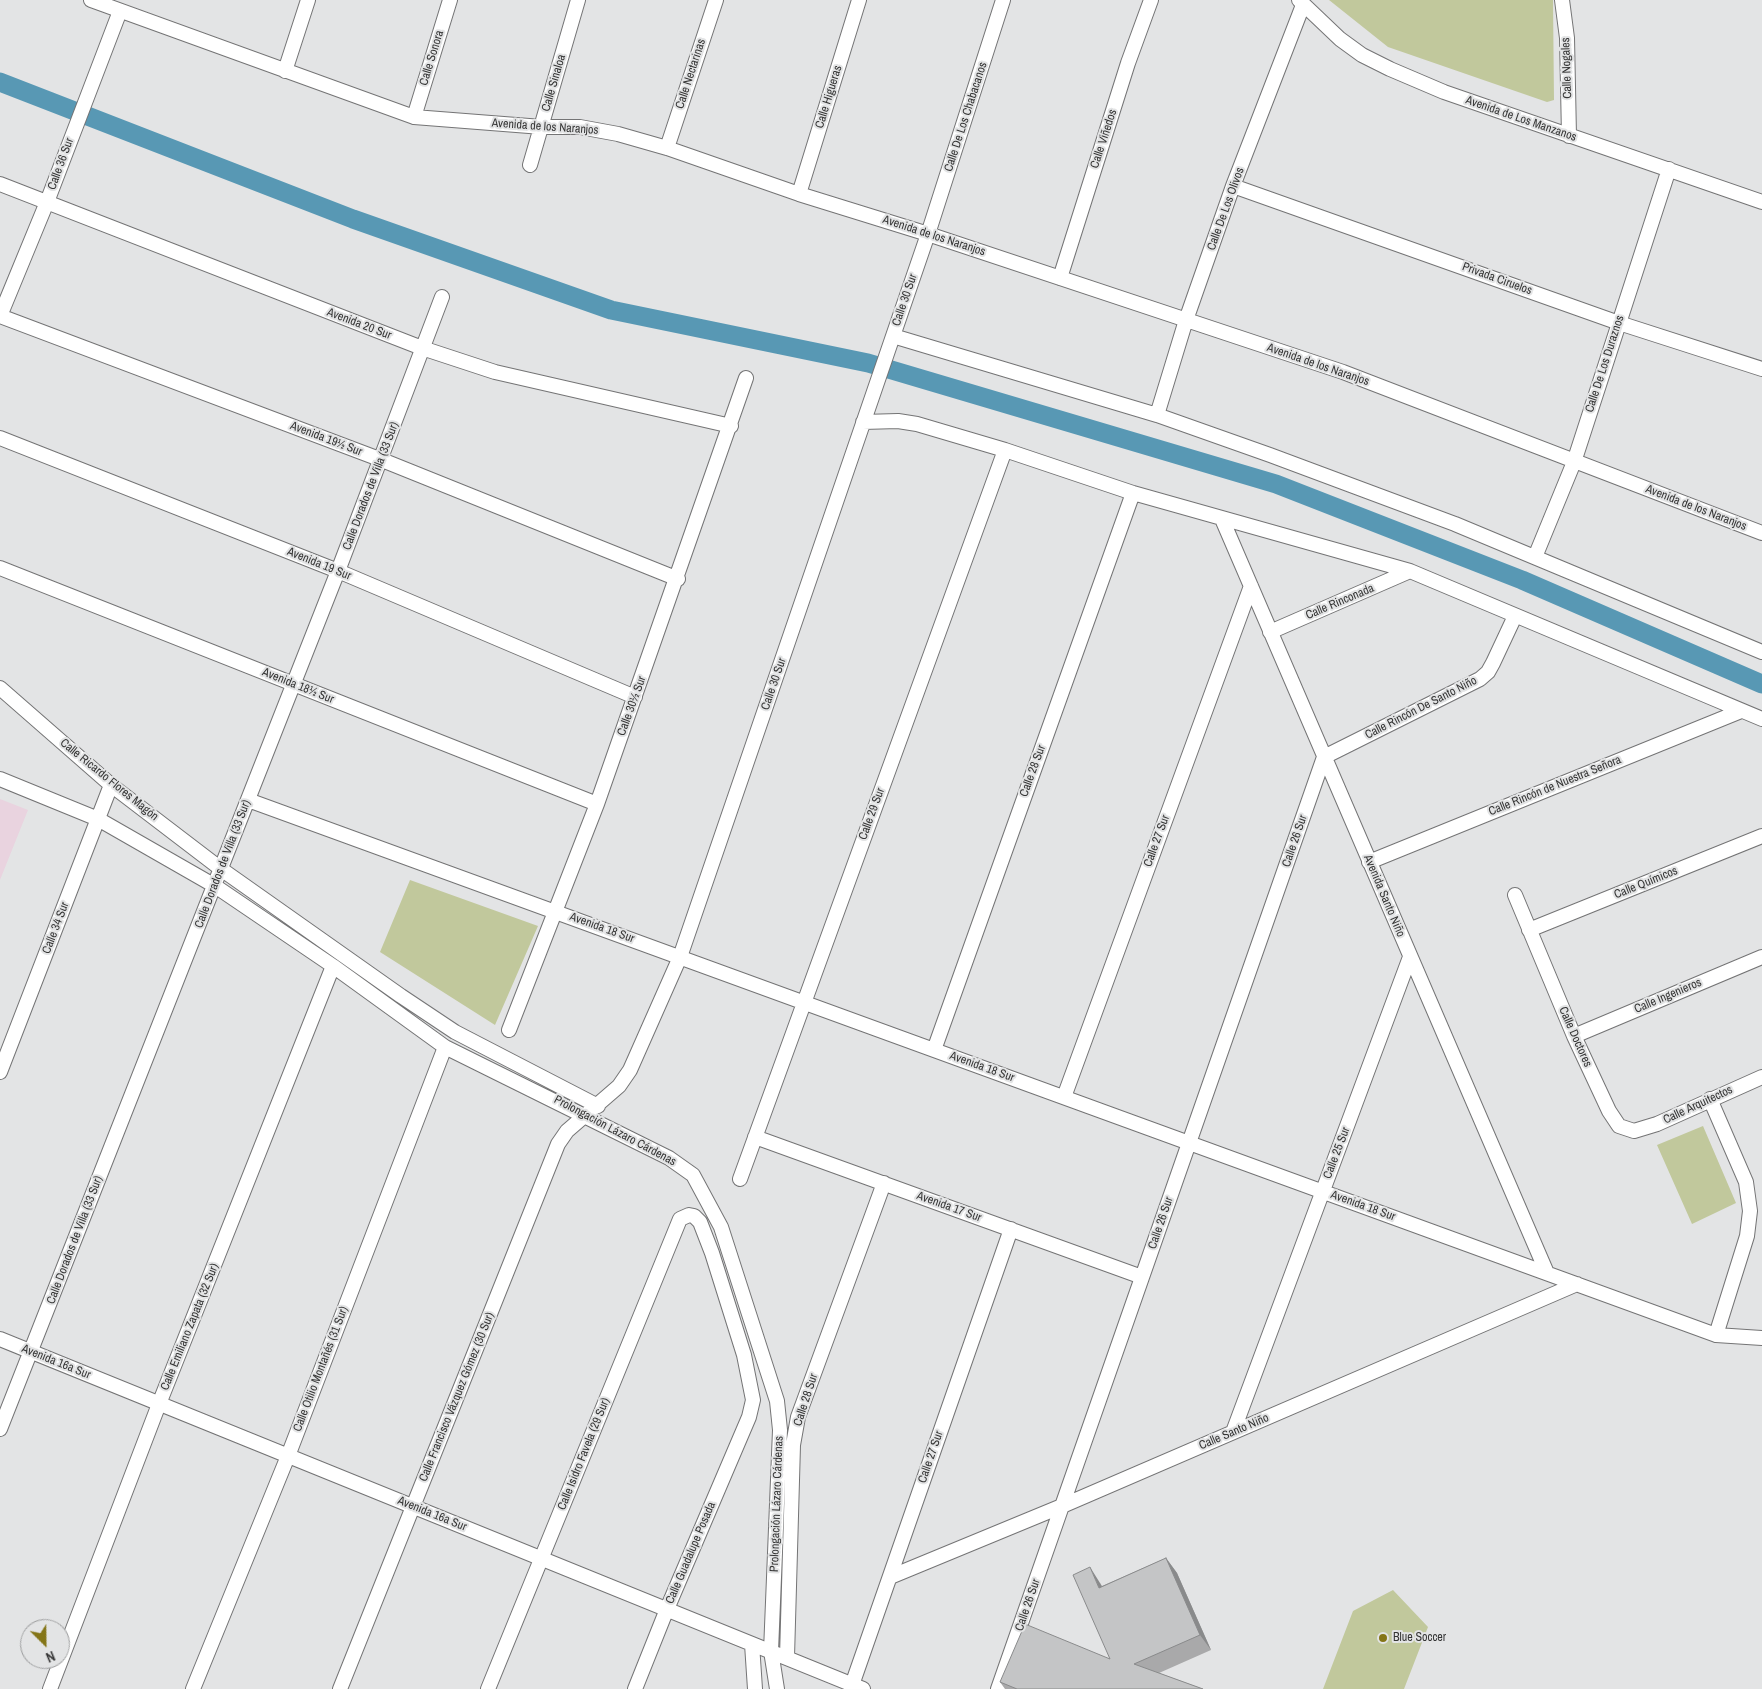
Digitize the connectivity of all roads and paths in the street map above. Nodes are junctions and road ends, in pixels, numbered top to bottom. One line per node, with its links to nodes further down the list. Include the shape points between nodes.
1 (91, 0): 11 (street, Avenida de los Naranjos)
2 (308, 0): 12 (street)
3 (450, 0): 13 (street, Calle Sonora)
4 (578, 0): 14 (street, Calle Sinaloa)
5 (716, 0): 16 (street, Calle Nectarinas)
6 (858, 0): 21 (street, Calle Higueras)
7 (1003, 0): 24 (street, Calle De Los Chabacanos)
8 (1151, 0): 25 (street, Calle Viñedos)
9 (1562, 0): 15 (street, Calle Nogales, via 1567,38)
10 (1301, 2): 15 (street, Avenida de Los Manzanos, via 1362,55 1444,92); 20 (street, Calle De Los Olivos)
11 (120, 11): 12 (street, Avenida de los Naranjos); 22 (street, Calle 36 Sur)
12 (286, 71): 13 (street, Avenida de los Naranjos)
13 (414, 117): 14 (street, Avenida de los Naranjos)
14 (542, 127): 16 (street, Avenida de los Naranjos, via 580,127); 17 (street, Calle Sinaloa)
15 (1569, 136): 18 (street, Avenida de Los Manzanos)
16 (667, 148): 21 (street, Avenida de los Naranjos)
17 (530, 165)
18 (1669, 169): 23 (street, Avenida de Los Manzanos); 29 (street, Calle De Los Duraznos)
19 (0, 184): 22 (street, Avenida 20 Sur)
20 (1233, 186): 28 (street, Calle De Los Olivos); 29 (street, Privada Ciruelos)
21 (799, 194): 24 (street, Avenida de los Naranjos)
22 (47, 202): 27 (street, Calle 36 Sur); 31 (street, Avenida 20 Sur)
23 (1762, 202)
24 (928, 234): 25 (street, Avenida de los Naranjos); 30 (street, Calle 30 Sur)
25 (1060, 278): 28 (street, Avenida de los Naranjos)
26 (442, 296): 31 (street, Calle Dorados de Villa (33 Sur))
27 (0, 316): 39 (street, Avenida 19½ Sur)
28 (1186, 320): 34 (street, Calle De Los Olivos); 40 (street, Avenida de los Naranjos, via 1342,372)
29 (1619, 323): 32 (street, Privada Ciruelos); 40 (street, Calle De Los Duraznos)
30 (893, 336): 34 (street); 35 (street, Calle 30 Sur)
31 (422, 348): 36 (street, Avenida 20 Sur, via 495,372); 39 (street, Calle Dorados de Villa (33 Sur))
32 (1762, 369)
33 (746, 378): 36 (street, Calle 30½ Sur)
34 (1157, 415): 44 (street)
35 (863, 422): 38 (street, via 917,424); 71 (street, Calle 30 Sur)
36 (731, 426): 48 (street, Calle 30½ Sur)
37 (0, 438): 46 (street, Avenida 19 Sur)
38 (1005, 450): 41 (street); 75 (street, Calle 29 Sur)
39 (382, 460): 46 (street, Calle Dorados de Villa (33 Sur)); 48 (street, Avenida 19½ Sur)
40 (1574, 462): 43 (street, Avenida de los Naranjos); 44 (street, Calle De Los Duraznos)
41 (1133, 493): 42 (street); 79 (street, Calle 28 Sur)
42 (1222, 519): 47 (street); 49 (street, Avenida Santo Niño)
43 (1762, 533)
44 (1535, 557): 52 (street)
45 (0, 568): 53 (street, Avenida 18½ Sur)
46 (338, 571): 53 (street, Calle Dorados de Villa (33 Sur)); 55 (street, Avenida 19 Sur)
47 (1410, 572): 50 (street); 51 (street, Calle Rinconada)
48 (678, 579): 55 (street, Calle 30½ Sur)
49 (1251, 586): 51 (street, Avenida Santo Niño); 82 (street, Calle 27 Sur)
50 (1515, 616): 56 (street); 58 (street, Calle Rincón De Santo Niño, via 1493,663 1480,679)
51 (1270, 632): 58 (street, Avenida Santo Niño)
52 (1762, 652)
53 (294, 684): 61 (street, Calle Dorados de Villa (33 Sur)); 62 (street, Avenida 18½ Sur)
54 (0, 688): 60 (street, Calle Ricardo Flores Magón)
55 (635, 697): 62 (street, Calle 30½ Sur)
56 (1741, 710): 57 (street); 65 (street, Calle Rincón de Nuestra Señora)
57 (1762, 719)
58 (1324, 757): 65 (street, Avenida Santo Niño); 87 (street, Calle 26 Sur)
59 (0, 779): 63 (street)
60 (111, 784): 63 (street, Calle 34 Sur); 66 (street, Calle Ricardo Flores Magón)
61 (248, 800): 66 (street, Calle Dorados de Villa (33 Sur)); 69 (street, Avenida 18 Sur)
62 (597, 804): 69 (street, Calle 30½ Sur)
63 (98, 819): 67 (street); 80 (street, Calle 34 Sur)
64 (1762, 836): 70 (street, Calle Químicos)
65 (1369, 862): 73 (street, Avenida Santo Niño)
66 (221, 869): 67 (street, Calle Dorados de Villa (33 Sur)); 84 (street, Prolongación Lázaro Cárdenas, via 455,1032)
67 (215, 886): 74 (street, Prolongación Lázaro Cárdenas); 99 (street, Calle Dorados de Villa (33 Sur))
68 (1515, 895): 70 (street, Calle Doctores)
69 (554, 911): 71 (street, Avenida 18 Sur); 76 (street, Calle 30½ Sur)
70 (1529, 930): 77 (street, Calle Doctores)
71 (680, 957): 75 (street, Avenida 18 Sur); 84 (street, Calle 30 Sur, via 630,1070 619,1086)
72 (1762, 957): 77 (street, Calle Ingenieros)
73 (1410, 958): 90 (street, Calle 25 Sur); 93 (street, Avenida Santo Niño)
74 (333, 966): 78 (street, Prolongación Lázaro Cárdenas); 100 (street, Calle Emiliano Zapata (32 Sur))
75 (803, 1002): 79 (street, Avenida 18 Sur); 86 (street, Calle 29 Sur)
76 (509, 1030)
77 (1574, 1036): 85 (street, Calle Doctores, via 1614,1119 1620,1126)
78 (445, 1047): 84 (street, Prolongación Lázaro Cárdenas); 103 (street, Calle Otilio Montañés (31 Sur))
79 (934, 1050): 82 (street, Avenida 18 Sur)
80 (0, 1072)
81 (1762, 1077): 83 (street, Calle Arquitectos)
82 (1064, 1097): 87 (street, Avenida 18 Sur)
83 (1710, 1099): 85 (street, Calle Arquitectos); 96 (street, via 1746,1182 1750,1211 1748,1236)
84 (593, 1111): 104 (street, Calle Francisco Vázquez Gómez (30 Sur), via 567,1131 558,1144); 110 (street, Prolongación Lázaro Cárdenas, via 693,1176 721,1227 777,1401 780,1430)
85 (1634, 1131)
86 (755, 1137): 88 (street, Calle 29 Sur); 89 (street, Avenida 17 Sur)
87 (1189, 1143): 90 (street, Avenida 18 Sur); 94 (street, Calle 26 Sur)
88 (740, 1179)
89 (884, 1183): 92 (street, Avenida 17 Sur); 111 (street, Calle 28 Sur, via 796,1427)
90 (1322, 1191): 93 (street, Avenida 18 Sur); 102 (street, Calle 25 Sur)
91 (680, 1219): 106 (street, Calle Isidro Favela (29 Sur)); 108 (street, Calle Guadalupe Posada, via 689,1215 700,1222 712,1253 753,1400 750,1418)
92 (1011, 1229): 94 (street, Avenida 17 Sur); 107 (street, Calle 27 Sur)
93 (1547, 1273): 95 (street, Avenida 18 Sur)
94 (1142, 1277): 105 (street, Calle 26 Sur)
95 (1577, 1284): 96 (street, Avenida 18 Sur); 102 (street, Calle Santo Niño)
96 (1716, 1335): 97 (street, Avenida 18 Sur)
97 (1762, 1338)
98 (0, 1339): 99 (street, Avenida 16a Sur)
99 (31, 1352): 100 (street, Avenida 16a Sur); 101 (street, Calle Dorados de Villa (33 Sur))
100 (159, 1404): 103 (street, Avenida 16a Sur); 113 (street, Calle Emiliano Zapata (32 Sur))
101 (0, 1429)
102 (1232, 1432): 105 (street, Calle Santo Niño)
103 (288, 1456): 104 (street, Avenida 16a Sur); 114 (street, Calle Otilio Montañés (31 Sur))
104 (413, 1506): 106 (street, Avenida 16a Sur); 115 (street, Calle Francisco Vázquez Gómez (30 Sur))
105 (1062, 1506): 107 (street, Calle Santo Niño); 120 (street, Calle 26 Sur)
106 (542, 1558): 108 (street, Avenida 16a Sur); 116 (street, Calle Isidro Favela (29 Sur))
107 (890, 1577): 112 (street, Calle 27 Sur)
108 (666, 1609): 109 (street, Avenida 16a Sur); 117 (street, Calle Guadalupe Posada)
109 (752, 1644): 110 (street, Avenida 16a Sur); 118 (street)
110 (771, 1651): 111 (street, Avenida 16a Sur); 119 (street, Prolongación Lázaro Cárdenas)
111 (787, 1658): 112 (street, Avenida 16a Sur)
112 (858, 1687)
113 (50, 1689)
114 (193, 1689)
115 (340, 1689)
116 (488, 1689)
117 (635, 1689)
118 (755, 1689)
119 (778, 1689)
120 (998, 1689)

